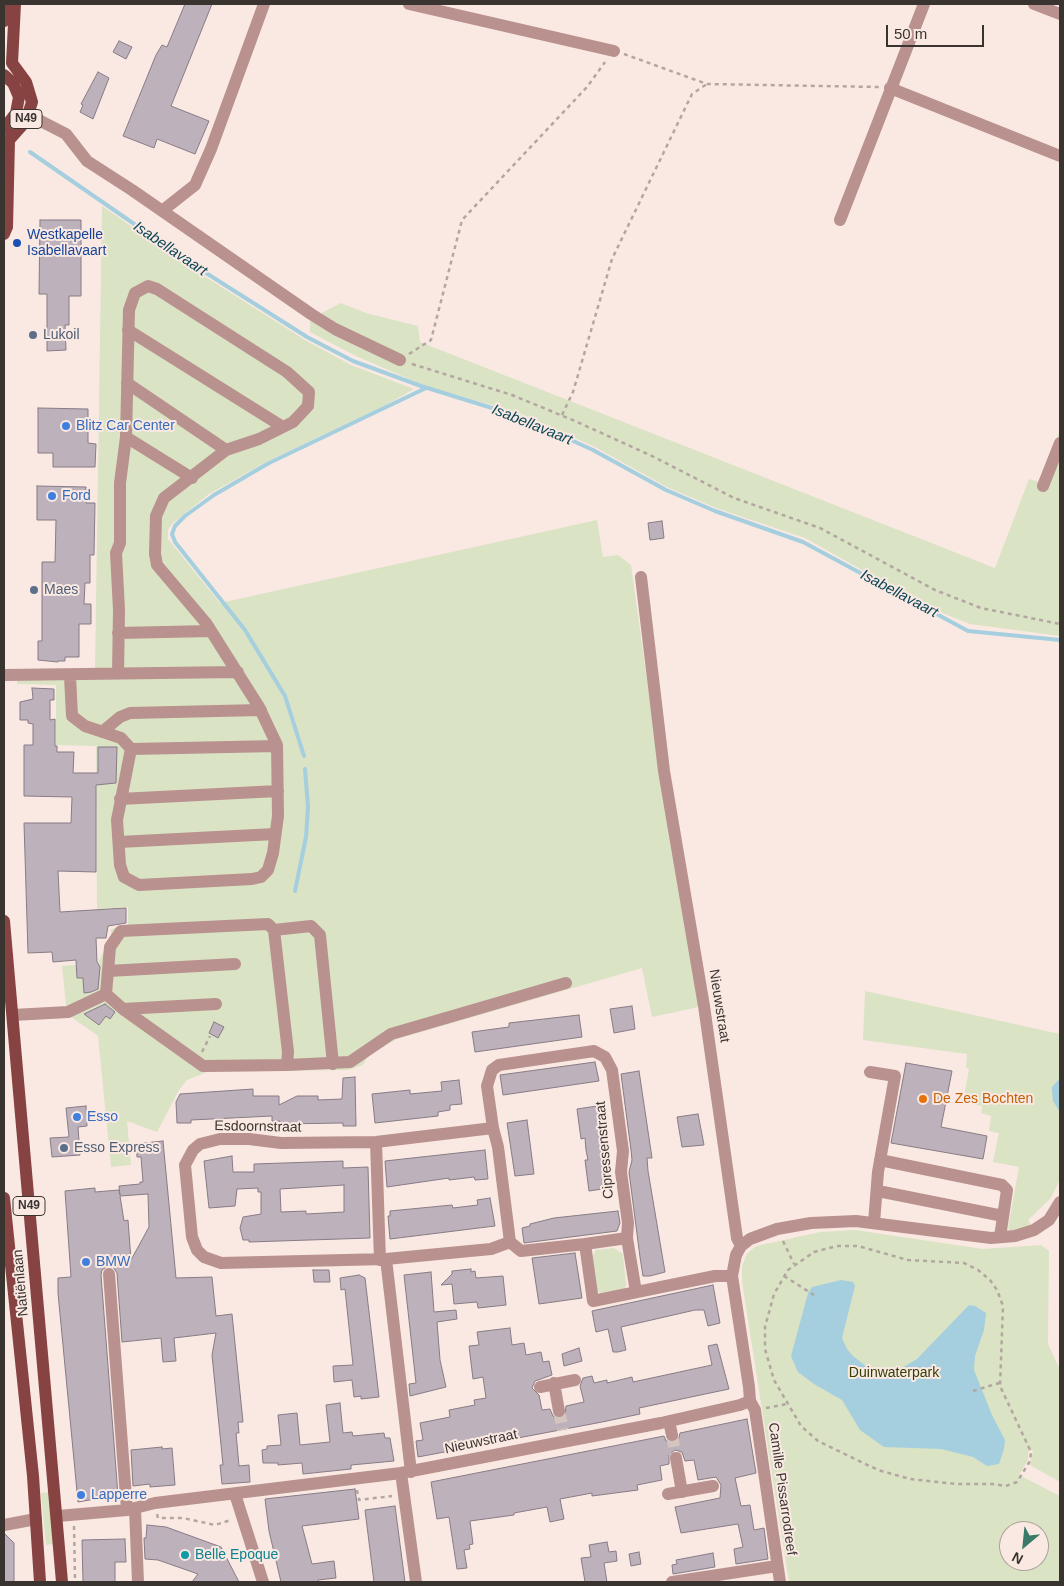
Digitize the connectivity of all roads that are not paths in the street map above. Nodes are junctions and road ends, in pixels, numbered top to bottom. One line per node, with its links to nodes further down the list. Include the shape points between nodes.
1 (5, 4): 8 (main road)
2 (15, 4): 12 (main road, N49, via 12,63 30,93)
3 (264, 4): 15 (street, via 212,149 195,185)
4 (410, 4): 9 (street)
5 (924, 4): 11 (street)
6 (1034, 4): 7 (street)
7 (1060, 14)
8 (4, 21)
9 (614, 50)
10 (4, 75): 13 (main road, N49, via 19,97 16,113)
11 (890, 88): 14 (street); 16 (street)
12 (29, 115): 13 (main road, N49); 15 (street, via 66,134 87,161)
13 (5, 136): 17 (main road, N49, via 8,227)
14 (1060, 156)
15 (162, 211): 19 (street, via 319,319)
16 (840, 220)
17 (4, 234)
18 (128, 330): 20 (street); 21 (street); 21 (street, via 129,310 136,293 148,286 157,290 305,386 309,392 308,406)
19 (400, 360)
20 (127, 384): 22 (street); 24 (street)
21 (284, 427): 24 (street)
22 (126, 437): 25 (street); 29 (street, via 120,483 120,543 116,553)
23 (1060, 443): 26 (street)
24 (226, 450): 25 (street)
25 (192, 478): 28 (street, via 164,498 159,506 155,554 158,565)
26 (1043, 486)
27 (641, 577): 66 (street, Nieuwstraat, via 664,771)
28 (211, 631): 29 (street); 30 (street)
29 (118, 633): 31 (street)
30 (238, 672): 31 (street); 34 (street)
31 (118, 674): 33 (street)
32 (4, 676): 33 (street)
33 (70, 676): 35 (street, via 72,716 84,726)
34 (261, 710): 35 (street, via 130,713); 36 (street)
35 (102, 732): 37 (street, via 121,738)
36 (277, 746): 37 (street); 38 (street)
37 (131, 749): 39 (street)
38 (278, 791): 39 (street); 40 (street)
39 (120, 799): 41 (street)
40 (276, 834): 41 (street); 41 (street, via 268,870 261,877 243,880 132,883 121,872)
41 (118, 842)
42 (4, 921): 50 (main road, Natiënlaan / N49)
43 (274, 930): 45 (street, via 262,923 121,931 110,947); 51 (street, via 311,926 320,935); 52 (street)
44 (235, 964): 45 (street)
45 (108, 971): 47 (street)
46 (566, 983): 51 (street, via 391,1034 372,1045 359,1058)
47 (106, 994): 49 (street); 50 (street, via 68,1012)
48 (216, 1004): 49 (street)
49 (123, 1009): 52 (street, via 203,1066)
50 (13, 1015): 85 (main road, Natiënlaan / N49)
51 (333, 1064): 52 (street)
52 (287, 1065)
53 (870, 1072): 56 (street, via 895,1076)
54 (493, 1128): 55 (street, Esdoornstraat); 63 (street, Cipressenstraat, via 487,1086 492,1070 499,1065 594,1051 605,1057 612,1070 623,1151 620,1172 628,1223); 64 (street, Cipressenstraat)
55 (376, 1142): 67 (street); 67 (street, Esdoornstraat, via 281,1143 220,1139 200,1144 186,1165 192,1237 197,1250 210,1260)
56 (880, 1160): 57 (street); 60 (street, via 1002,1185 1007,1190)
57 (878, 1191): 60 (street); 61 (street)
58 (4, 1198): 86 (main road, Natiënlaan / N49)
59 (1060, 1202): 62 (street, via 1049,1220 1034,1230)
60 (1003, 1216): 62 (street)
61 (874, 1223): 62 (street); 66 (street, via 811,1223 758,1235)
62 (1000, 1237)
63 (627, 1238): 65 (street); 70 (street, Cipressenstraat)
64 (510, 1242): 65 (street, via 521,1252); 67 (street, Esdoornstraat, via 491,1249)
65 (585, 1244): 70 (street, via 593,1301)
66 (741, 1246): 69 (street)
67 (383, 1259): 79 (street)
68 (109, 1274): 84 (street)
69 (732, 1276): 70 (street, via 715,1276); 74 (street)
70 (636, 1292)
71 (575, 1380): 72 (street)
72 (554, 1384): 73 (street); 75 (street)
73 (540, 1387)
74 (752, 1405): 76 (street, Nieuwstraat); 88 (street, Camille Pissarrodreef)
75 (560, 1411)
76 (669, 1421): 77 (street); 79 (street, Nieuwstraat, via 564,1435)
77 (672, 1435)
78 (676, 1458): 81 (street)
79 (406, 1473): 82 (street, Nieuwstraat); 94 (street, via 404,1495)
80 (713, 1486): 81 (street)
81 (682, 1492): 83 (street)
82 (235, 1494): 84 (street, Nieuwstraat, via 155,1502); 93 (street)
83 (668, 1494)
84 (131, 1509): 85 (street, Nieuwstraat); 92 (street)
85 (58, 1516): 91 (main road, Natiënlaan / N49)
86 (36, 1519): 87 (street); 90 (main road, Natiënlaan / N49)
87 (4, 1525)
88 (777, 1566): 95 (street); 96 (street, Camille Pissarrodreef)
89 (35, 1582): 90 (street)
90 (40, 1582)
91 (62, 1582)
92 (138, 1582)
93 (263, 1582)
94 (416, 1582)
95 (672, 1582)
96 (780, 1582)

